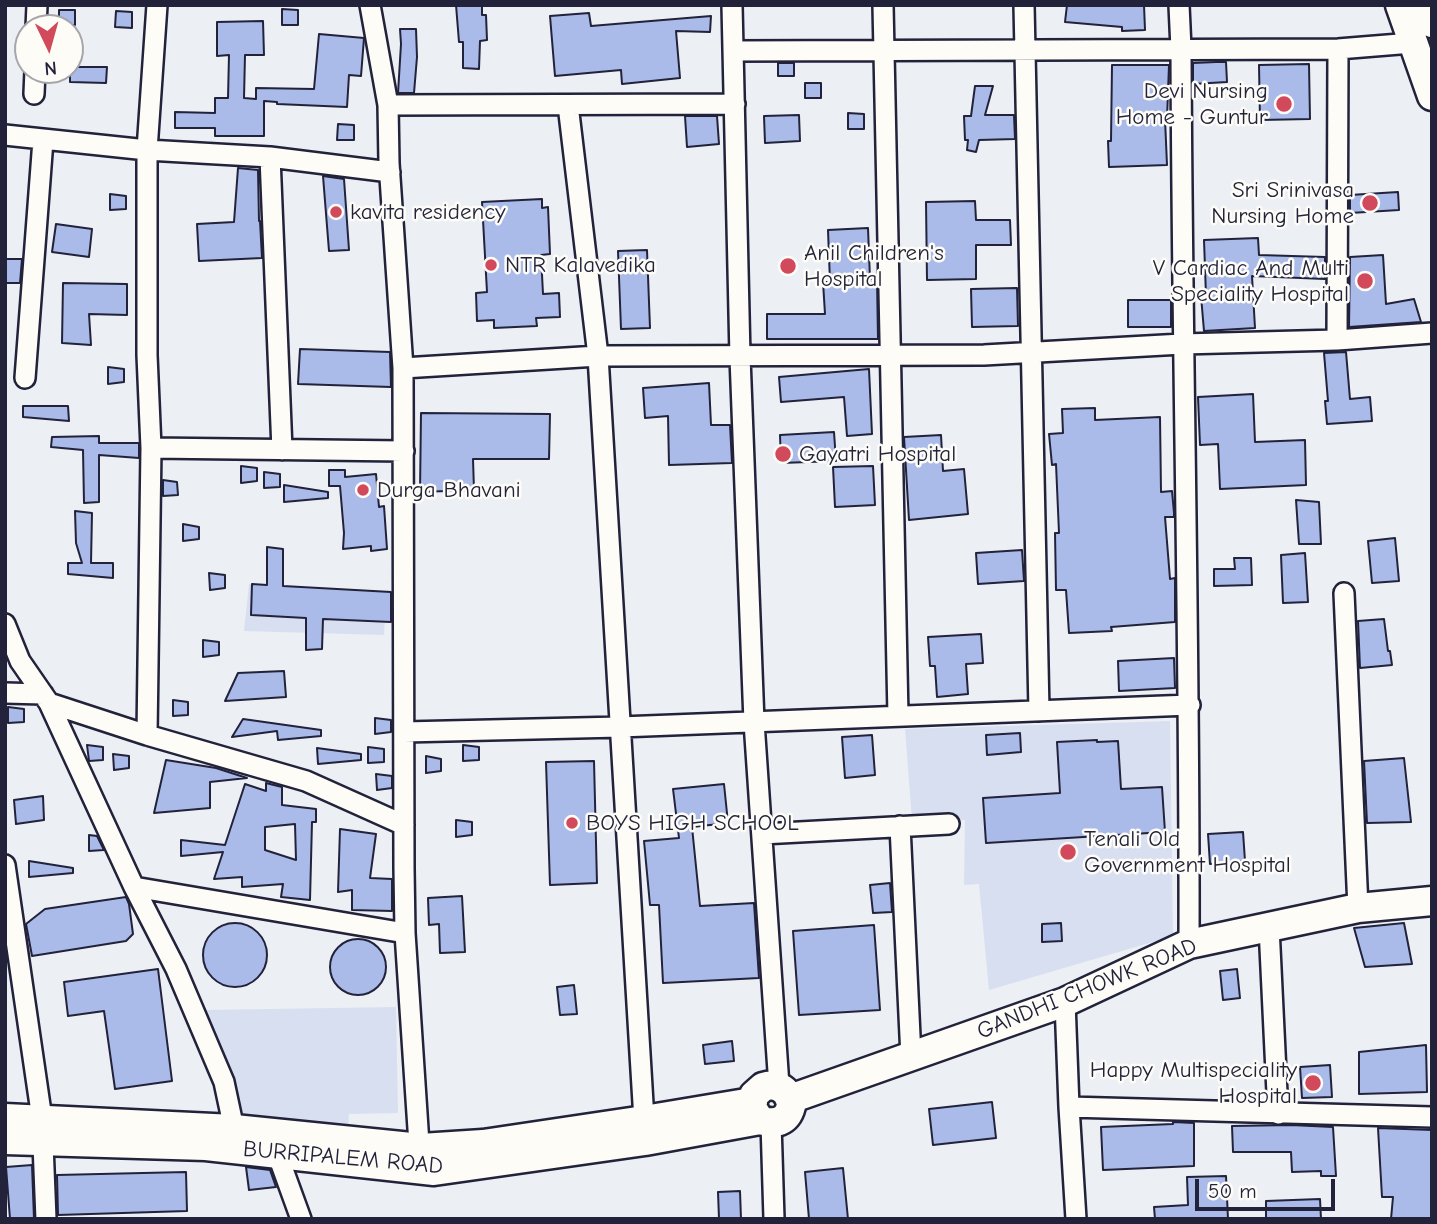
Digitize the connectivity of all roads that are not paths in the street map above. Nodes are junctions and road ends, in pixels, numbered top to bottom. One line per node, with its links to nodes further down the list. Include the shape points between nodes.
1 (157, 5): 23 (street)
2 (370, 5): 19 (street)
3 (732, 5): 14 (street)
4 (883, 5): 12 (street)
5 (1024, 5): 13 (street)
6 (1179, 5): 10 (street)
7 (1400, 5): 9 (main road)
8 (1426, 5): 9 (main road)
9 (1425, 35): 11 (street); 17 (main road)
10 (1181, 49): 11 (street); 13 (street); 28 (street)
11 (1338, 49): 27 (street)
12 (884, 50): 13 (street); 14 (street); 31 (street)
13 (1024, 50): 29 (street)
14 (733, 51): 18 (street)
15 (34, 84): 16 (street)
16 (34, 94)
17 (1432, 96)
18 (735, 104): 20 (street); 32 (street)
19 (387, 105): 20 (street); 25 (street)
20 (568, 105): 30 (street)
21 (5, 135): 22 (street)
22 (43, 140): 23 (street); 34 (street)
23 (147, 149): 24 (street); 35 (street)
24 (270, 157): 25 (street); 36 (street)
25 (390, 172): 33 (street)
26 (1432, 333): 27 (street)
27 (1337, 340): 28 (street)
28 (1182, 344): 29 (street); 42 (street)
29 (1032, 352): 31 (street); 43 (street)
30 (598, 356): 32 (street); 33 (street); 46 (street)
31 (891, 356): 32 (street); 44 (street)
32 (740, 357): 45 (street)
33 (403, 368): 37 (street)
34 (25, 378)
35 (151, 448): 36 (street); 48 (street)
36 (282, 450): 37 (street)
37 (404, 451): 47 (street)
38 (1344, 593): 56 (street)
39 (5, 624): 41 (street, via 20,661)
40 (5, 693): 41 (street)
41 (46, 698): 48 (street); 54 (street)
42 (1190, 705): 43 (street); 59 (street)
43 (1039, 711): 44 (street)
44 (898, 716): 45 (street)
45 (754, 722): 46 (street); 52 (street)
46 (620, 727): 47 (street); 68 (street)
47 (404, 732): 50 (street)
48 (147, 735): 50 (street, via 306,781)
49 (949, 824): 51 (street)
50 (404, 825): 58 (street)
51 (900, 826): 52 (street); 61 (street)
52 (762, 834): 62 (street)
53 (5, 865): 70 (street)
54 (134, 887): 58 (street); 69 (street, via 176,969 224,1082)
55 (1432, 901): 56 (main road, GANDHI CHOWK ROAD)
56 (1358, 908): 57 (main road, GANDHI CHOWK ROAD)
57 (1269, 927): 59 (main road, GANDHI CHOWK ROAD); 64 (street)
58 (405, 933): 73 (street)
59 (1189, 944): 60 (main road, GANDHI CHOWK ROAD)
60 (1065, 1002): 61 (main road, GANDHI CHOWK ROAD); 63 (street)
61 (911, 1056): 62 (main road, GANDHI CHOWK ROAD)
62 (784, 1093): 65 (main road, via 786,1118)
63 (1069, 1107): 64 (street); 77 (street)
64 (1279, 1114): 66 (street)
65 (761, 1115): 68 (main road, BURRIPALEM ROAD); 73 (main road, BURRIPALEM ROAD, via 645,1141 441,1170); 76 (street)
66 (1432, 1116)
67 (5, 1118): 70 (main road, BURRIPALEM ROAD)
68 (644, 1121): 73 (main road, BURRIPALEM ROAD, via 483,1144)
69 (234, 1129): 70 (main road, BURRIPALEM ROAD); 73 (main road, BURRIPALEM ROAD)
70 (42, 1131): 71 (main road, BURRIPALEM ROAD); 72 (main road, BURRIPALEM ROAD); 74 (street)
71 (5, 1140)
72 (277, 1153): 73 (main road, BURRIPALEM ROAD); 75 (street)
73 (420, 1159)
74 (46, 1219)
75 (301, 1219)
76 (774, 1219)
77 (1076, 1219)

